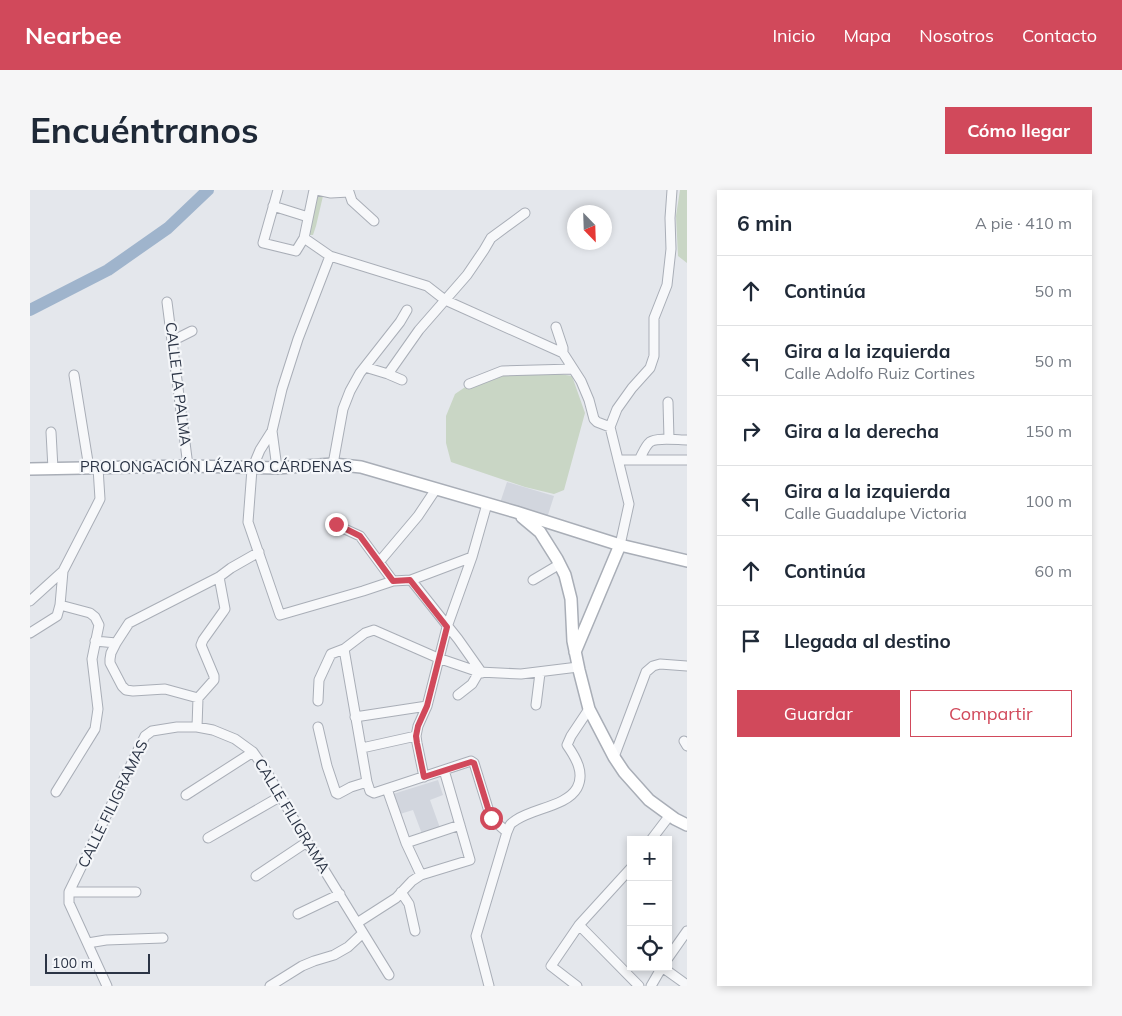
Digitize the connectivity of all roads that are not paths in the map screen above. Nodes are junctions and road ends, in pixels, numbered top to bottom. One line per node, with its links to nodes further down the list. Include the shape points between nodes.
1 (278, 190): 5 (street)
2 (316, 190): 4 (street, via 330,193); 7 (street)
3 (672, 190): 25 (street, via 671,249 667,285 654,318 654,356 650,368 617,409)
4 (349, 191): 8 (street, via 352,201)
5 (273, 206): 7 (street); 9 (street, via 263,243 296,251)
6 (525, 213): 11 (street, via 491,238)
7 (308, 217): 9 (street)
8 (374, 221)
9 (304, 238): 10 (street)
10 (330, 256): 11 (street, via 427,286); 26 (street, via 292,356)
11 (445, 300): 17 (street); 20 (street)
12 (167, 302): 16 (street, CALLE LA PALMA)
13 (407, 310): 18 (street)
14 (556, 327): 17 (street)
15 (192, 331): 16 (street)
16 (172, 341): 34 (street, CALLE LA PALMA)
17 (563, 353): 19 (street)
18 (365, 367): 20 (street); 33 (street, via 350,391 344,409)
19 (574, 369): 23 (street, via 502,371); 25 (street, via 594,419)
20 (388, 374): 22 (street)
21 (74, 375): 35 (street)
22 (402, 380)
23 (469, 384)
24 (668, 402): 28 (street)
25 (610, 427): 30 (street)
26 (272, 431): 36 (street); 37 (street)
27 (51, 432): 39 (street)
28 (669, 439): 29 (street); 31 (street, via 648,443)
29 (687, 440)
30 (618, 460): 31 (street); 44 (street, via 629,504)
31 (639, 460): 32 (street)
32 (687, 460)
33 (333, 464): 37 (main road, PROLONGACIÓN LÁZARO CÁRDENAS); 40 (main road, PROLONGACIÓN LÁZARO CÁRDENAS, via 361,467)
34 (188, 466): 35 (main road, PROLONGACIÓN LÁZARO CÁRDENAS); 36 (main road, PROLONGACIÓN LÁZARO CÁRDENAS)
35 (93, 468): 39 (main road, PROLONGACIÓN LÁZARO CÁRDENAS); 50 (street, via 100,499)
36 (252, 468): 37 (main road, PROLONGACIÓN LÁZARO CÁRDENAS); 45 (street, via 248,522)
37 (277, 468)
38 (30, 469): 39 (main road, PROLONGACIÓN LÁZARO CÁRDENAS)
39 (53, 469)
40 (436, 489): 41 (main road, PROLONGACIÓN LÁZARO CÁRDENAS); 47 (street)
41 (487, 504): 42 (main road, PROLONGACIÓN LÁZARO CÁRDENAS); 46 (street)
42 (516, 512): 44 (main road, PROLONGACIÓN LÁZARO CÁRDENAS); 49 (main road, via 540,532)
43 (336, 524): 47 (street, via 360,536)
44 (620, 545): 48 (main road, PROLONGACIÓN LÁZARO CÁRDENAS); 62 (main road)
45 (259, 552): 51 (street); 54 (street, via 280,615)
46 (472, 557): 52 (street); 57 (street)
47 (380, 561): 54 (street)
48 (687, 561)
49 (560, 564): 53 (street); 62 (main road, via 571,599)
50 (63, 571): 55 (street); 56 (street)
51 (219, 577): 60 (street, via 131,621); 69 (street, via 225,609 201,645 214,680)
52 (410, 580): 54 (street); 57 (street)
53 (533, 580)
54 (393, 581)
55 (30, 601)
56 (60, 605): 58 (street, via 57,616); 59 (street, via 95,617 99,625)
57 (447, 627): 63 (street); 66 (street)
58 (30, 633)
59 (95, 641): 60 (street); 85 (street, via 92,659 98,709 95,730)
60 (116, 643): 69 (street, via 110,663 126,690 165,690)
61 (344, 649): 63 (street, via 365,632 374,630); 70 (street, via 330,656 319,680); 74 (street)
62 (575, 652): 65 (main road)
63 (438, 658): 66 (street); 72 (street)
64 (687, 666): 80 (street, via 660,664 646,672)
65 (578, 667): 67 (street); 73 (main road)
66 (480, 673): 67 (street); 68 (street)
67 (540, 673): 71 (street)
68 (458, 695)
69 (198, 698): 75 (street)
70 (318, 701)
71 (536, 705)
72 (427, 706): 74 (street); 77 (street)
73 (590, 709): 80 (main road); 91 (street, via 568,745 581,773 574,794 523,815 510,824)
74 (355, 717): 78 (street)
75 (196, 726): 79 (street, CALLE FILIGRAMA, via 235,739); 99 (street, CALLE FILIGRAMAS, via 152,731 145,736)
76 (318, 727): 83 (street, via 336,793)
77 (416, 736): 78 (street); 82 (street)
78 (362, 748): 83 (street)
79 (253, 752): 86 (street); 87 (street, CALLE FILIGRAMA)
80 (614, 757): 88 (main road, via 649,800)
81 (444, 770): 82 (street); 89 (street); 91 (street, via 473,762 491,818)
82 (424, 777): 84 (street)
83 (367, 782): 84 (street, via 374,793)
84 (387, 789): 95 (street)
85 (56, 792)
86 (186, 795)
87 (281, 796): 93 (street); 94 (street, CALLE FILIGRAMA)
88 (670, 815): 90 (main road); 92 (street)
89 (460, 825): 95 (street); 97 (street, via 470,860)
90 (687, 825)
91 (507, 832): 118 (street, via 476,936)
92 (655, 836)
93 (208, 838)
94 (307, 842): 98 (street); 102 (street, CALLE FILIGRAMA)
95 (406, 843): 97 (street)
96 (627, 872): 105 (street)
97 (421, 875): 101 (street)
98 (256, 876)
99 (69, 892): 100 (street); 110 (street, via 69,903)
100 (136, 892)
101 (401, 892): 104 (street); 106 (street, via 409,904)
102 (340, 894): 103 (street); 104 (street, CALLE FILIGRAMA)
103 (298, 914)
104 (357, 923): 108 (street, CALLE FILIGRAMA)
105 (579, 925): 119 (street, via 551,966); 120 (street)
106 (415, 930)
107 (687, 930): 111 (street)
108 (363, 933): 114 (street, CALLE FILIGRAMA); 117 (street, via 334,955 302,966)
109 (163, 938): 110 (street, via 106,940)
110 (88, 944): 116 (street)
111 (672, 952)
112 (660, 971): 121 (street)
113 (668, 971): 115 (street)
114 (389, 975)
115 (687, 985)
116 (107, 986)
117 (270, 986)
118 (489, 986)
119 (577, 986)
120 (639, 986)
121 (651, 986)

